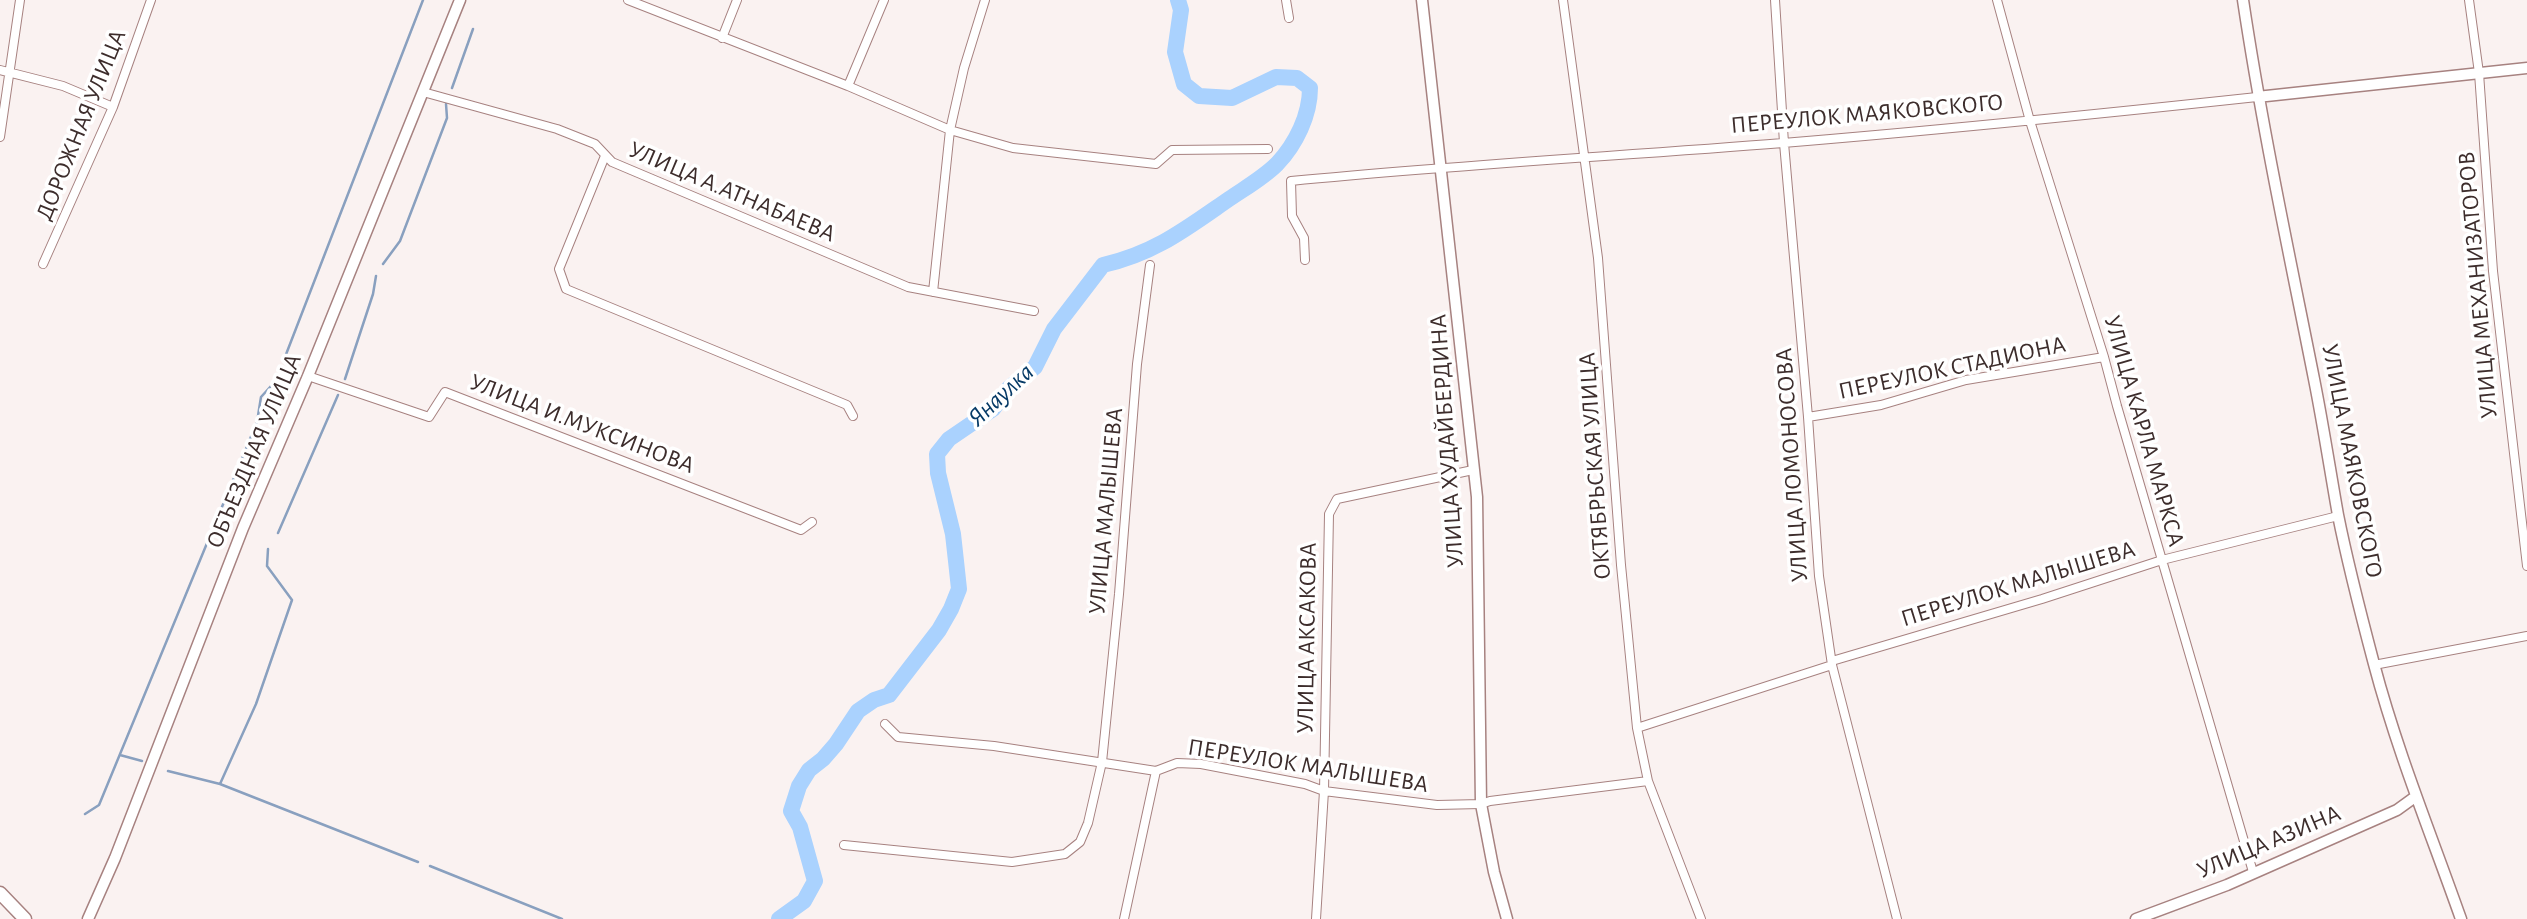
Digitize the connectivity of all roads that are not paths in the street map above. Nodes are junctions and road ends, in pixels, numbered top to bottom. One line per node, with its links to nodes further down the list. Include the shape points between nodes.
1 (20, 0): 18 (street)
2 (151, 0): 23 (street, ДОРОЖНАЯ УЛИЦА)
3 (460, 0): 21 (street, ОБЪЕЗДНАЯ УЛИЦА)
4 (628, 0): 16 (street)
5 (737, 0): 16 (street)
6 (884, 0): 20 (street)
7 (985, 0): 25 (street)
8 (1286, 0): 15 (street)
9 (1422, 0): 31 (street, УЛИЦА ХУДАЙБЕРДИНА)
10 (1563, 0): 30 (street, ОКТЯБРЬСКАЯ УЛИЦА)
11 (1775, 0): 27 (street, УЛИЦА ЛОМОНОСОВА)
12 (1997, 0): 24 (street, УЛИЦА КАРЛА МАРКСА)
13 (2243, 0): 22 (street, УЛИЦА МАЯКОВСКОГО)
14 (2469, 0): 19 (street, УЛИЦА МЕХАНИЗАТОРОВ)
15 (1289, 18)
16 (722, 38): 20 (street)
17 (2527, 68): 19 (street, ПЕРЕУЛОК МАЯКОВСКОГО)
18 (4, 70): 23 (street, via 63,86); 26 (street)
19 (2479, 74): 22 (street, ПЕРЕУЛОК МАЯКОВСКОГО); 45 (street, УЛИЦА МЕХАНИЗАТОРОВ, via 2493,271)
20 (848, 86): 25 (street)
21 (423, 92): 29 (street, УЛИЦА А.АТНАБАЕВА, via 557,129 595,144); 38 (street, ОБЪЕЗДНАЯ УЛИЦА)
22 (2257, 96): 24 (street, ПЕРЕУЛОК МАЯКОВСКОГО); 42 (street, УЛИЦА МАЯКОВСКОГО)
23 (113, 107): 33 (street, ДОРОЖНАЯ УЛИЦА)
24 (2030, 121): 27 (street, ПЕРЕУЛОК МАЯКОВСКОГО); 37 (street, УЛИЦА КАРЛА МАРКСА)
25 (950, 130): 28 (street, via 1013,148 1156,164 1172,150); 35 (street)
26 (0, 137)
27 (1784, 143): 30 (street, ПЕРЕУЛОК МАЯКОВСКОГО); 40 (street, УЛИЦА ЛОМОНОСОВА)
28 (1268, 149)
29 (605, 156): 35 (street, УЛИЦА А.АТНАБАЕВА, via 908,287); 39 (street, via 559,268 566,289 847,405)
30 (1585, 158): 31 (street, ПЕРЕУЛОК МАЯКОВСКОГО); 50 (street, ОКТЯБРЬСКАЯ УЛИЦА, via 1598,258)
31 (1440, 167): 32 (street, ПЕРЕУЛОК МАЯКОВСКОГО, via 1291,181 1292,216 1304,237); 41 (street, УЛИЦА ХУДАЙБЕРДИНА)
32 (1305, 260)
33 (44, 264)
34 (1150, 265): 51 (street, УЛИЦА МАЛЫШЕВА)
35 (933, 292): 36 (street, УЛИЦА А.АТНАБАЕВА)
36 (1034, 311)
37 (2104, 356): 40 (street, ПЕРЕУЛОК СТАДИОНА, via 1966,380 1881,405); 44 (street, УЛИЦА КАРЛА МАРКСА)
38 (308, 376): 43 (street, УЛИЦА И.МУКСИНОВА, via 429,417 445,392 801,530); 61 (street, ОБЪЕЗДНАЯ УЛИЦА)
39 (853, 416)
40 (1808, 417): 47 (street, УЛИЦА ЛОМОНОСОВА, via 1819,576)
41 (1473, 470): 54 (street, УЛИЦА АКСАКОВА, via 1337,499 1329,514); 56 (street, УЛИЦА ХУДАЙБЕРДИНА)
42 (2339, 516): 44 (street, ПЕРЕУЛОК МАЛЫШЕВА); 48 (street, УЛИЦА МАЯКОВСКОГО)
43 (812, 522)
44 (2162, 560): 47 (street, ПЕРЕУЛОК МАЛЫШЕВА); 58 (street, УЛИЦА КАРЛА МАРКСА)
45 (2527, 566)
46 (2527, 636): 48 (street)
47 (1832, 663): 50 (street, ПЕРЕУЛОК МАЛЫШЕВА); 66 (street, УЛИЦА ЛОМОНОСОВА)
48 (2374, 665): 55 (street, УЛИЦА МАЯКОВСКОГО)
49 (885, 724): 51 (street, ПЕРЕУЛОК МАЛЫШЕВА, via 898,737)
50 (1637, 728): 53 (street, ОКТЯБРЬСКАЯ УЛИЦА)
51 (1102, 762): 52 (street, ПЕРЕУЛОК МАЛЫШЕВА); 57 (street, УЛИЦА МАЛЫШЕВА, via 1088,823 1080,842 1065,854 1012,862)
52 (1156, 771): 54 (street, ПЕРЕУЛОК МАЛЫШЕВА, via 1177,763 1201,764); 62 (street)
53 (1647, 781): 56 (street, ПЕРЕУЛОК МАЛЫШЕВА); 65 (street, ОКТЯБРЬСКАЯ УЛИЦА)
54 (1324, 791): 56 (street, ПЕРЕУЛОК МАЛЫШЕВА, via 1437,805); 63 (street, УЛИЦА АКСАКОВА)
55 (2415, 797): 58 (street, УЛИЦА АЗИНА, via 2397,810); 68 (street, УЛИЦА МАЯКОВСКОГО)
56 (1481, 804): 64 (street, УЛИЦА ХУДАЙБЕРДИНА)
57 (844, 845)
58 (2253, 873): 67 (street, УЛИЦА АЗИНА)
59 (0, 893): 60 (main road)
60 (25, 919)
61 (88, 919)
62 (1124, 919)
63 (1316, 919)
64 (1507, 919)
65 (1701, 919)
66 (1897, 919)
67 (2136, 919)
68 (2460, 919)

